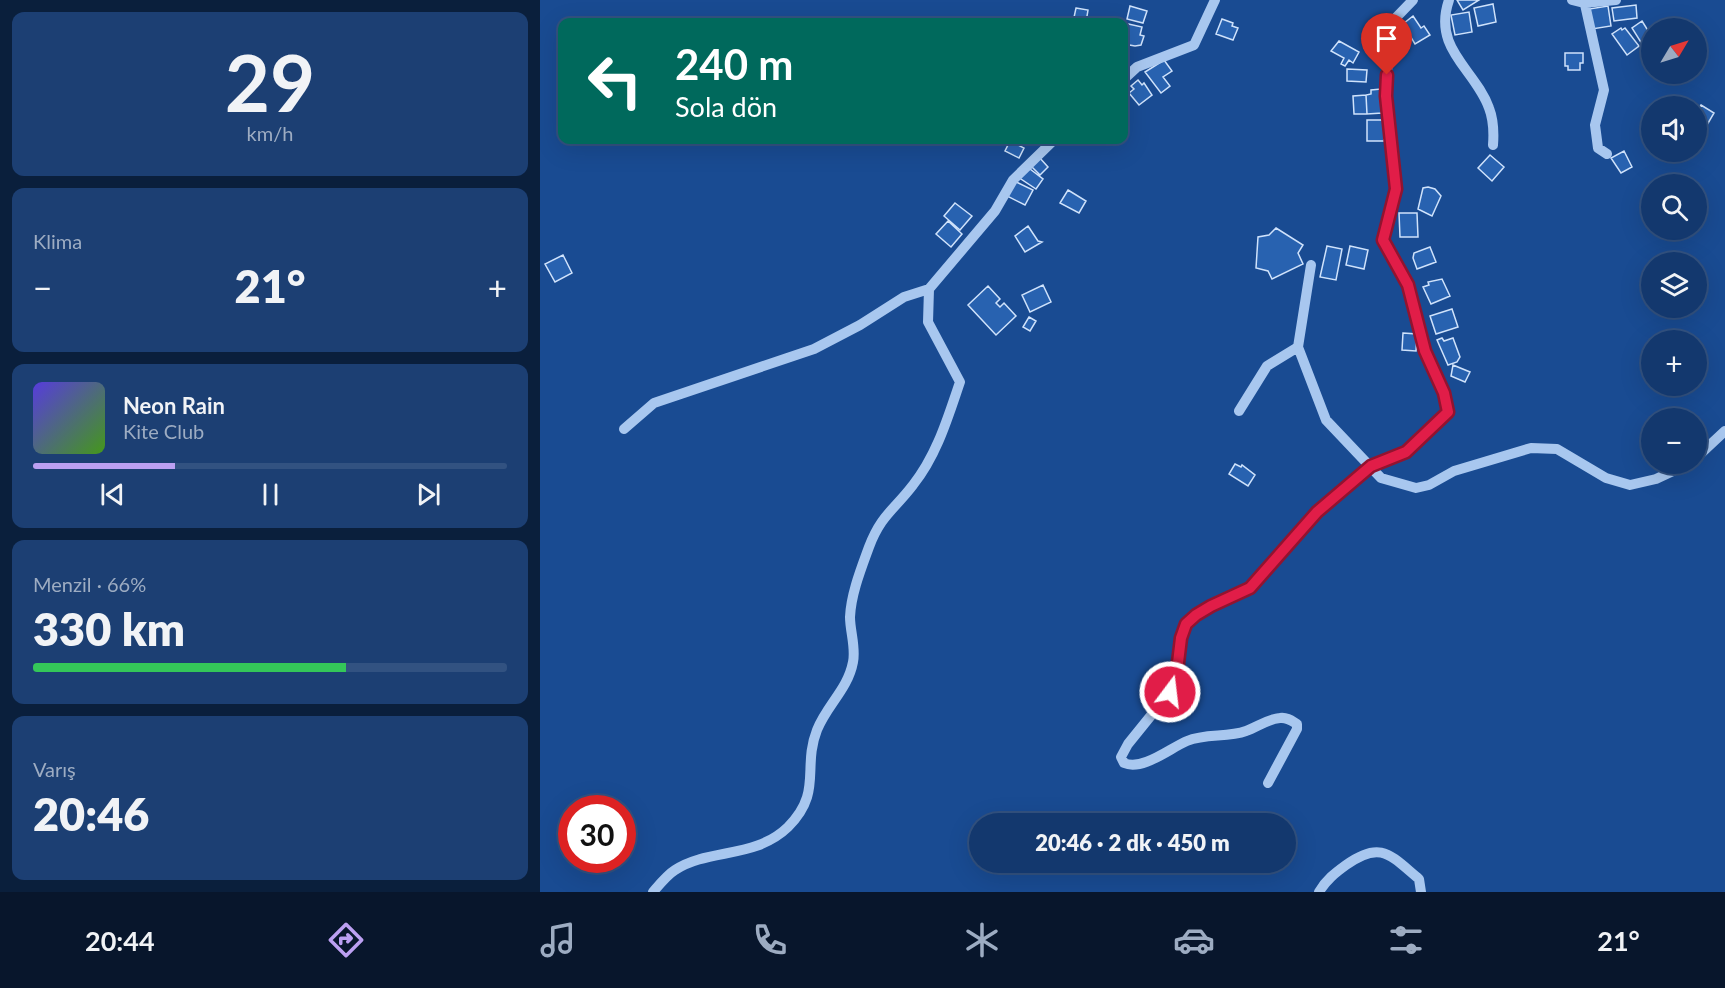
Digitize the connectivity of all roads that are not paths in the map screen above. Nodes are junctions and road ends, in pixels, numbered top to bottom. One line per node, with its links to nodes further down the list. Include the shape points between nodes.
1 (1215, 0): 7 (street, via 1194,45 1137,67)
2 (1413, 0): 18 (street, via 1386,28 1386,96 1396,189 1383,240 1408,285 1425,351 1448,412 1406,452)
3 (1449, 0): 9 (street, via 1445,11 1447,39 1489,106 1494,127)
4 (1572, 0): 6 (street)
5 (1616, 0): 6 (street)
6 (1584, 2): 10 (street, via 1604,90 1595,125 1598,148)
7 (1128, 75)
8 (1050, 144): 12 (street, via 1013,180 995,211)
9 (1492, 145)
10 (1607, 154)
11 (1311, 265): 13 (street)
12 (929, 289): 15 (street, via 904,297 814,349 654,403); 21 (street, via 928,322 960,382 924,470 888,512 869,548 851,604 854,661 842,691 817,730 805,806 787,828 759,845 692,861 674,870)
13 (1298, 347): 14 (street, via 1267,366); 18 (street, via 1326,420)
14 (1239, 411)
15 (624, 429)
16 (1725, 431): 17 (street)
17 (1707, 448)
18 (1371, 466): 19 (street, via 1381,478 1416,488 1454,471 1531,448 1557,449 1606,478 1630,485); 20 (street, via 1317,512 1250,588 1211,606 1186,624 1170,692 1121,757 1129,765 1148,761 1189,740 1229,736 1284,717 1297,724 1297,729)
19 (1667, 474)
20 (1268, 783)
21 (652, 892)
22 (1319, 892): 23 (street, via 1331,876 1358,856 1378,851 1419,879)
23 (1421, 892)

